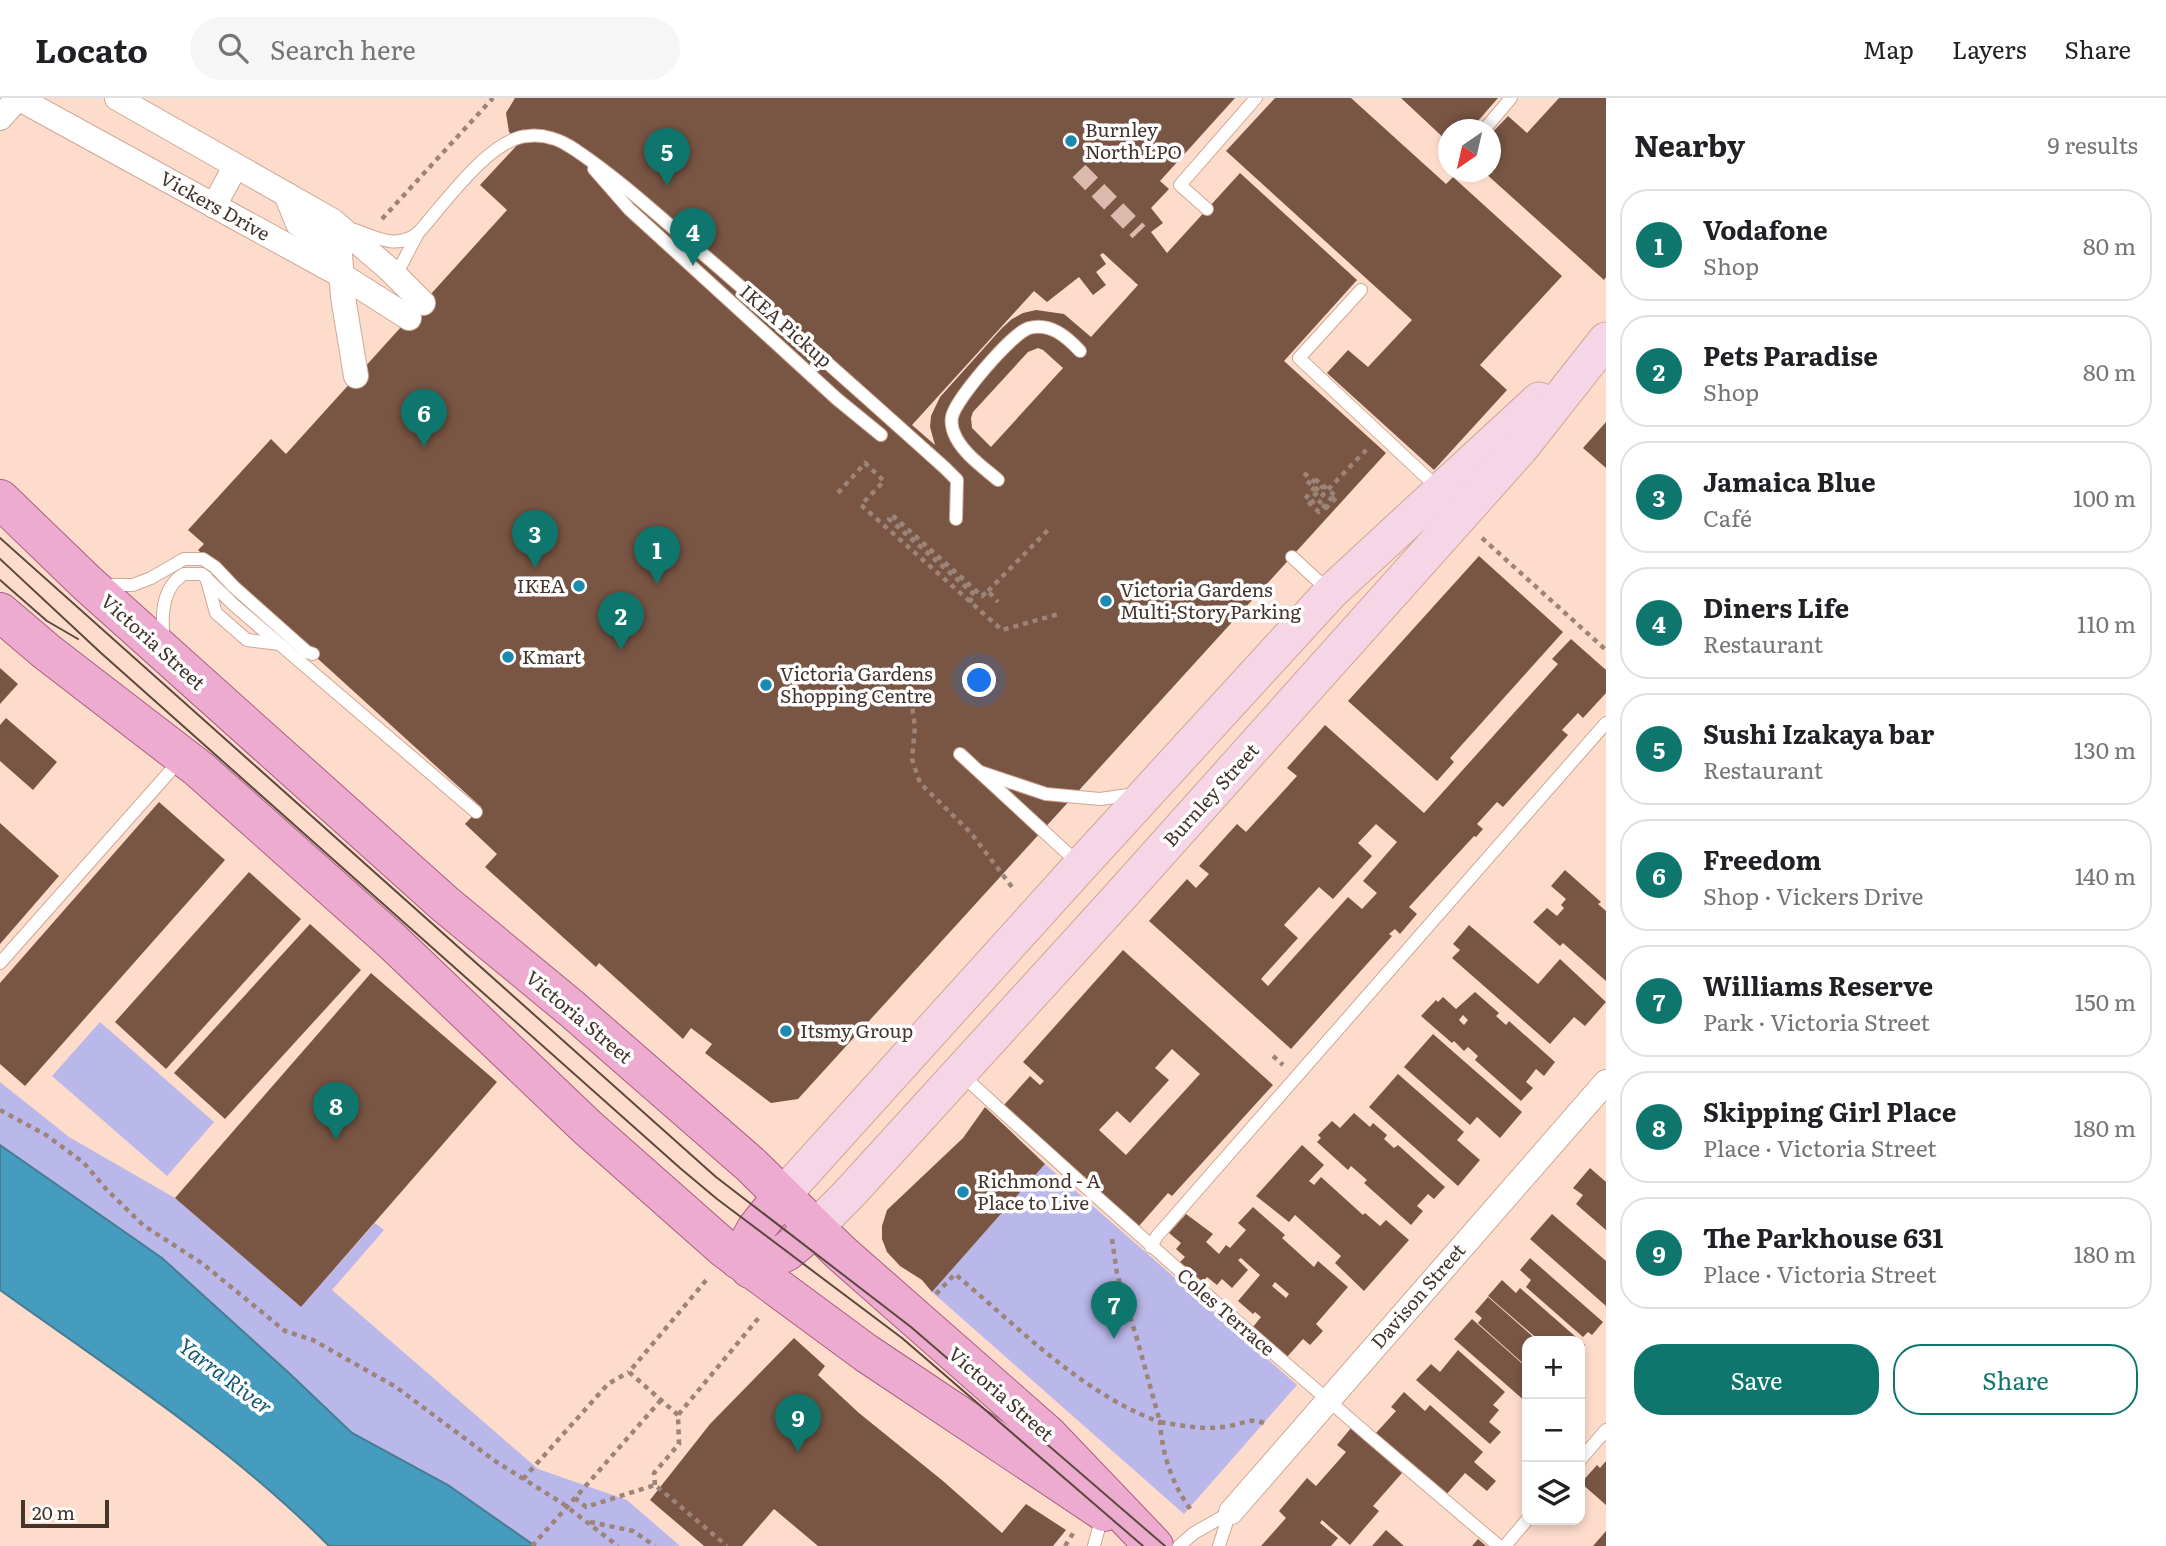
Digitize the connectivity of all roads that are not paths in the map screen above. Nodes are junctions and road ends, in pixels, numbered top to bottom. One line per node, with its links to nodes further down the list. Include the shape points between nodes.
1 (18, 98): 5 (street); 10 (street, Vickers Drive)
2 (117, 98): 8 (street, Vickers Drive)
3 (1256, 98): 11 (lane, via 1180,185)
4 (1511, 98): 6 (lane)
5 (0, 118)
6 (1493, 119)
7 (580, 153): 13 (lane, IKEA Pickup, via 539,136 503,144); 20 (lane, IKEA Pickup, via 629,209); 24 (lane, IKEA Pickup, via 821,355 951,474 957,480)
8 (236, 167): 9 (street, Vickers Drive); 10 (street)
9 (286, 194): 12 (street, Vickers Drive); 14 (street, via 298,224 340,251)
10 (214, 206): 14 (street, Vickers Drive)
11 (1207, 209)
12 (333, 221): 13 (lane, via 389,242); 15 (street, Vickers Drive)
13 (419, 232): 15 (lane, IKEA Pickup)
14 (341, 275): 15 (street, Vickers Drive, via 416,310); 19 (street)
15 (396, 275)
16 (1361, 289): 22 (lane, via 1299,358)
17 (1601, 346): 22 (main road, Burnley Street); 30 (main road, Burnley Street, via 1520,449)
18 (1080, 351): 21 (lane, via 1056,331 1028,328 958,403 951,419 954,433 963,448)
19 (356, 376)
20 (881, 435)
21 (998, 480)
22 (1442, 491): 28 (main road, Burnley Street)
23 (0, 499): 27 (main road, Victoria Street)
24 (956, 519)
25 (1292, 557): 28 (lane)
26 (202, 574): 31 (lane); 31 (lane, via 209,583 214,610 246,639); 32 (lane, via 184,574 170,589 163,611)
27 (87, 583): 32 (main road, Victoria Street); 33 (lane, via 130,585 184,559 203,559)
28 (1331, 593): 30 (main road); 38 (main road, Burnley Street)
29 (0, 612): 36 (main road, Victoria Street)
30 (1364, 622): 41 (main road, Burnley Street)
31 (282, 646): 39 (lane)
32 (166, 654): 45 (main road, Victoria Street)
33 (313, 654)
34 (1606, 723): 47 (lane)
35 (960, 754): 37 (lane)
36 (183, 756): 42 (lane); 48 (main road, Victoria Street, via 392,941 587,1127)
37 (980, 772): 38 (lane, via 1046,794 1100,799); 40 (lane)
38 (1146, 793): 40 (main road, Burnley Street)
39 (476, 812)
40 (1081, 864): 41 (main road); 45 (main road, Burnley Street)
41 (1115, 902): 43 (main road, Burnley Street)
42 (0, 963)
43 (959, 1072): 46 (main road, Burnley Street); 47 (lane, Coles Terrace)
44 (1606, 1082): 49 (street, Davison Street)
45 (782, 1196): 46 (main road, Victoria Street); 48 (main road, via 757,1229)
46 (815, 1228): 48 (main road, via 786,1252); 55 (main road, Victoria Street, via 1048,1435)
47 (1151, 1247): 49 (lane, Coles Terrace)
48 (745, 1264): 54 (main road, Victoria Street)
49 (1327, 1400): 52 (street, Davison Street); 57 (lane, Coles Terrace)
50 (1606, 1430): 51 (lane)
51 (1585, 1454)
52 (1231, 1512): 55 (lane, Davison Street, via 1194,1533); 56 (lane, Davison Street)
53 (1522, 1525): 57 (lane)
54 (1091, 1528): 55 (main road, Victoria Street)
55 (1157, 1545)
56 (1219, 1546)
57 (1502, 1546)

